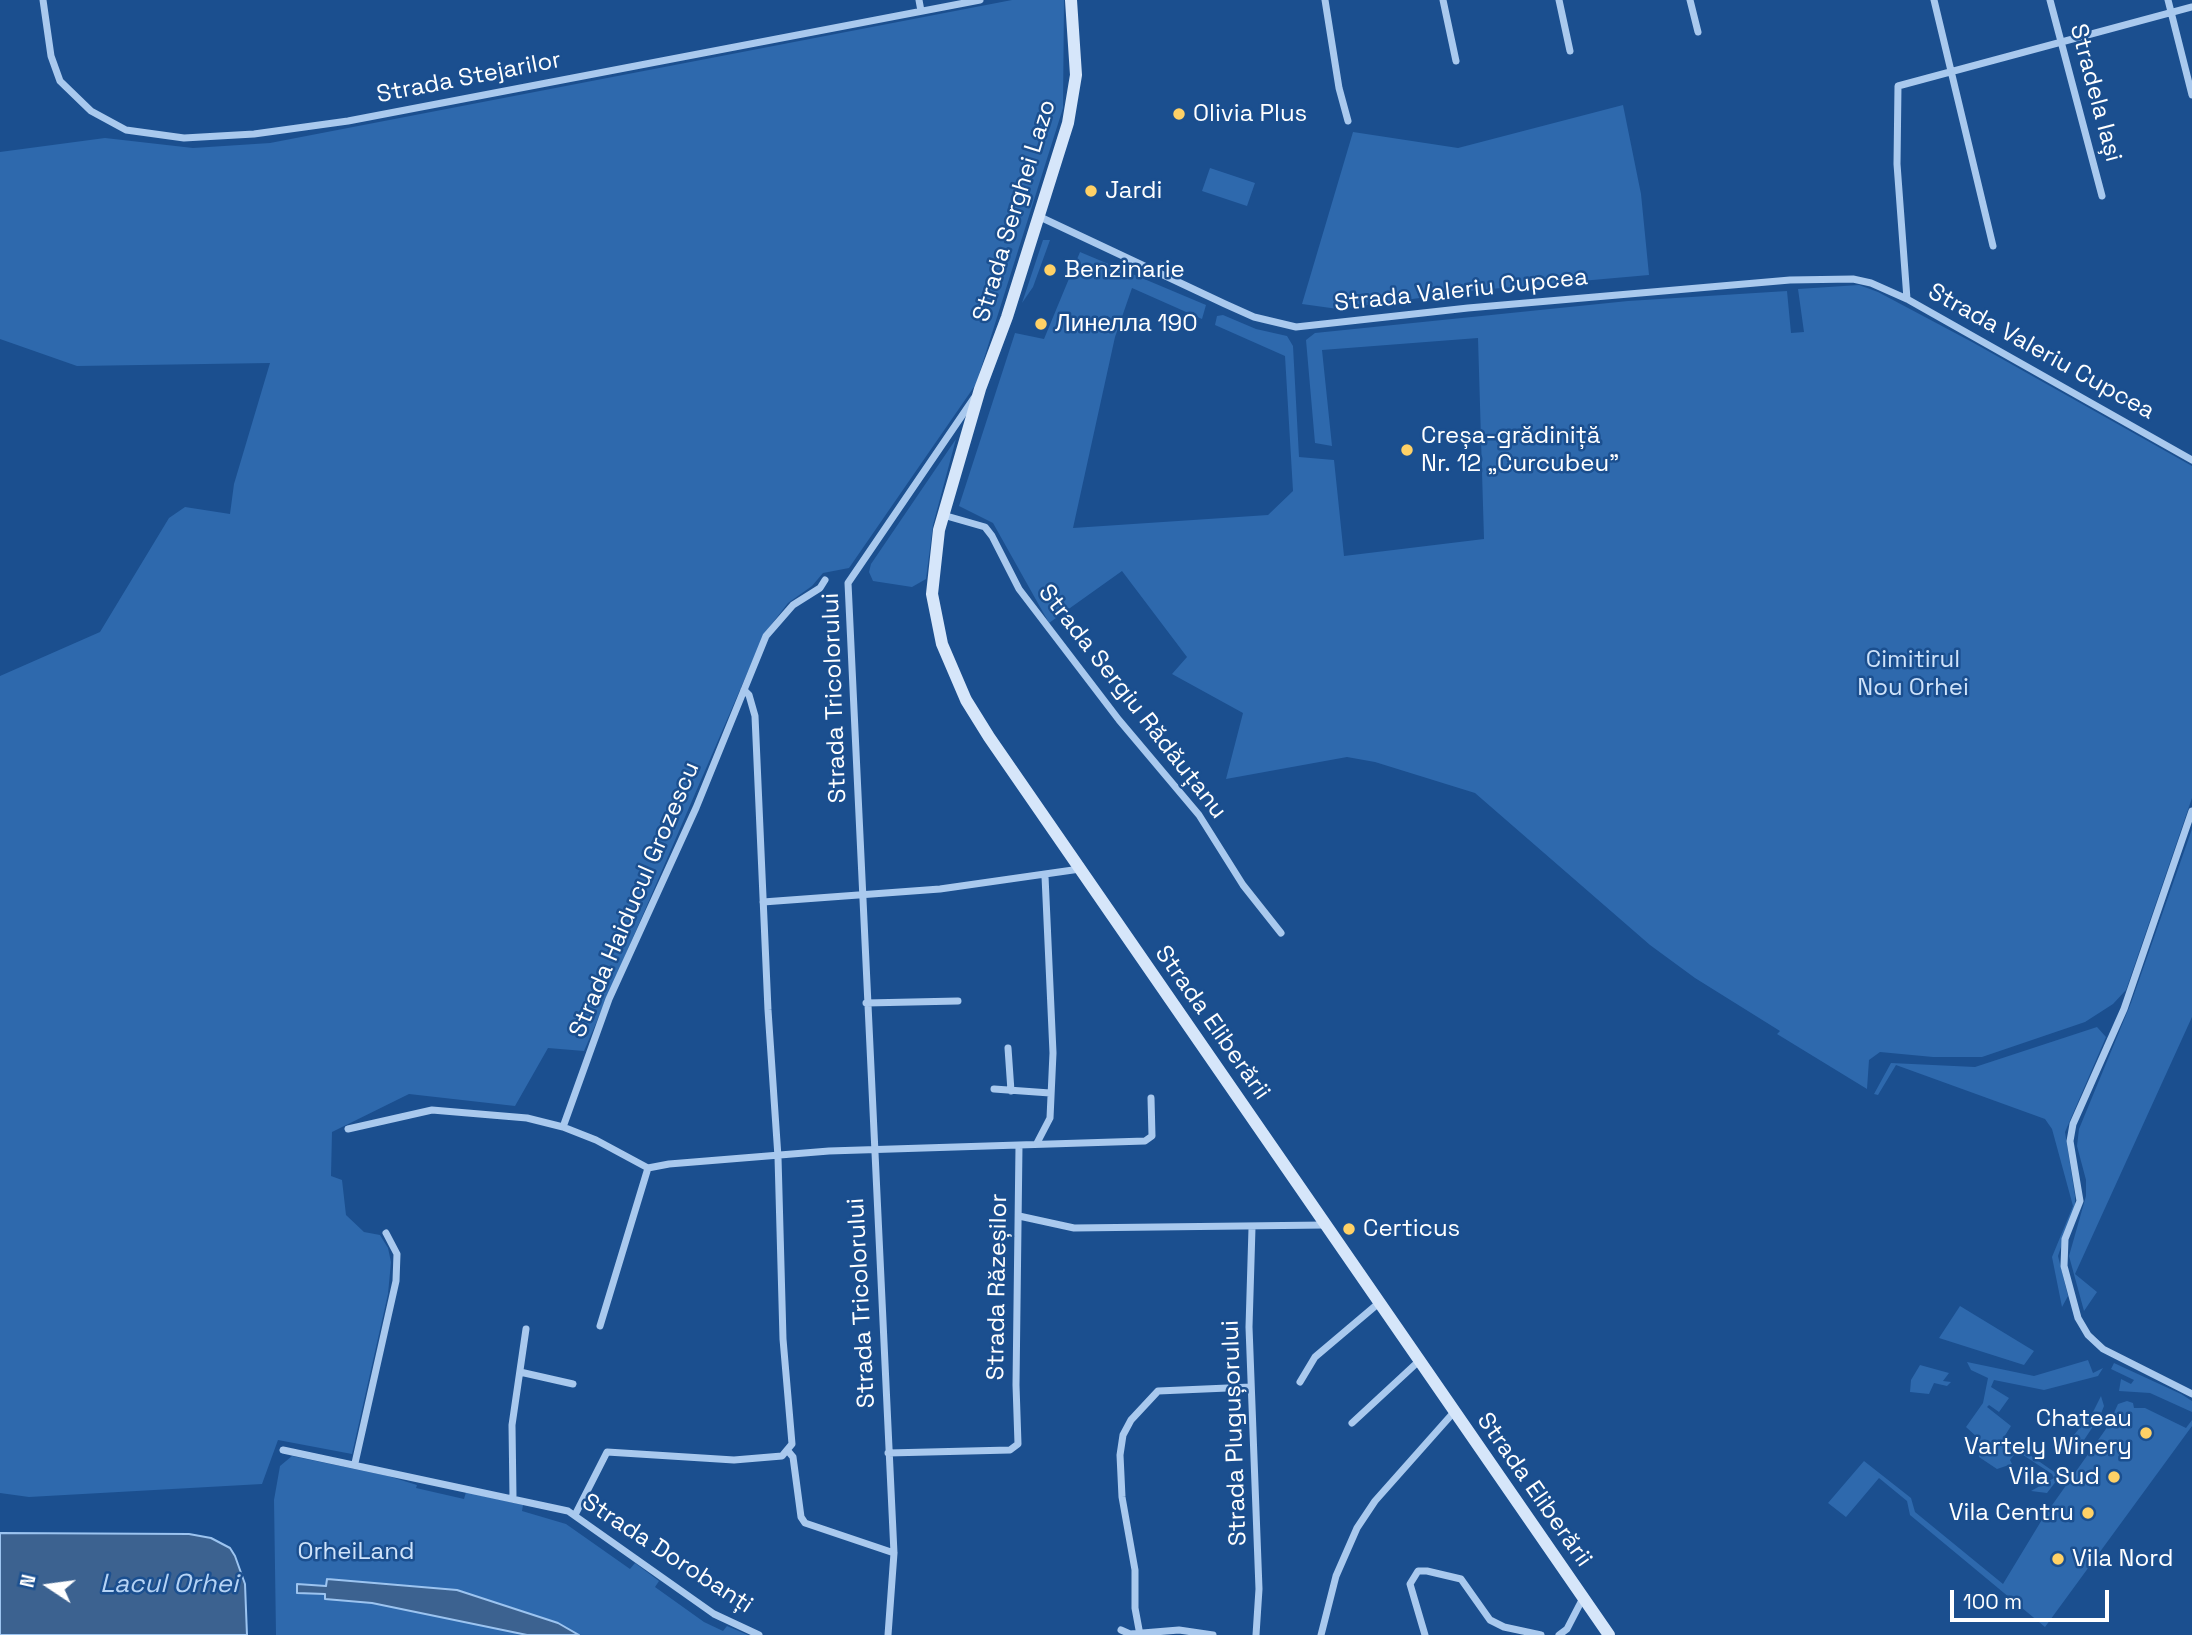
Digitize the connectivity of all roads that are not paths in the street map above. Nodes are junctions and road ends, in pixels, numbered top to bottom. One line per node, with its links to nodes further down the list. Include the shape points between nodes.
1 (43, 0): 13 (street, Strada Stejarilor, via 51,56 60,81 91,111 126,130 184,138 348,121)
2 (919, 0): 13 (street)
3 (980, 0): 13 (street, Strada Stejarilor)
4 (1072, 0): 23 (street, Strada Serghei Lazo, via 1076,75 1068,123)
5 (1325, 0): 21 (street)
6 (1443, 0): 18 (street)
7 (1559, 0): 17 (street)
8 (1690, 0): 15 (street)
9 (1934, 0): 19 (street)
10 (2050, 0): 16 (street, Stradela Iași)
11 (2168, 0): 14 (street)
12 (2192, 7): 14 (street)
13 (921, 11)
14 (2171, 13): 16 (street); 20 (street)
15 (1698, 32)
16 (2061, 41): 19 (street); 22 (street, Stradela Iași)
17 (1570, 51)
18 (1456, 61)
19 (1951, 69): 24 (street); 25 (street, Strada Valeriu Cupcea, via 1898,86 1897,164)
20 (2192, 95)
21 (1348, 121)
22 (2102, 195)
23 (1038, 216): 25 (street, Strada Valeriu Cupcea, via 1254,317 1296,327 1468,307 1790,280 1853,279); 26 (street, Strada Serghei Lazo)
24 (1993, 246)
25 (1907, 299): 27 (street, Strada Valeriu Cupcea)
26 (980, 390): 28 (street, Strada Eliberării); 34 (street, Strada Tricolorului, via 848,583)
27 (2192, 460)
28 (942, 515): 32 (street, Strada Eliberării, via 932,594 950,666 989,737); 36 (street, Strada Sergiu Rădăuțanu, via 985,527 1019,589 1199,815 1243,885)
29 (825, 580): 30 (street, Strada Haiducul Grozescu, via 793,605 766,636)
30 (744, 690): 35 (street, via 755,716); 44 (street, Strada Haiducul Grozescu, via 609,999)
31 (2192, 811): 63 (street, via 2124,1009 2073,1124 2070,1141 2080,1201 2064,1255 2078,1318 2088,1335 2104,1349)
32 (1080, 869): 33 (street); 52 (street, Strada Eliberării)
33 (1045, 876): 34 (street); 42 (street, via 1054,1009)
34 (862, 893): 35 (street); 38 (street, Strada Tricolorului)
35 (763, 902): 49 (street)
36 (1281, 933)
37 (958, 1001): 38 (street)
38 (866, 1003): 48 (street, Strada Tricolorului)
39 (1008, 1048): 41 (street)
40 (994, 1089): 41 (street)
41 (1011, 1091): 42 (street)
42 (1049, 1093): 46 (street, via 1050,1118)
43 (1151, 1098): 46 (street, via 1150,1140)
44 (563, 1127): 45 (street, via 527,1118 442,1110); 50 (street)
45 (348, 1129)
46 (1037, 1143): 47 (street)
47 (1019, 1146): 48 (street); 51 (street, Strada Răzeșilor)
48 (874, 1150): 49 (street); 68 (street, Strada Tricolorului)
49 (778, 1157): 50 (street); 67 (street, via 792,1444)
50 (648, 1168): 56 (street)
51 (1019, 1216): 53 (street, via 1074,1228); 68 (street, Strada Răzeșilor, via 1017,1446 1010,1450)
52 (1325, 1226): 53 (street); 55 (street, Strada Eliberării)
53 (1252, 1228): 62 (street, Strada Plugușorului)
54 (386, 1233): 69 (street, via 397,1254 396,1281)
55 (1380, 1302): 58 (street, Strada Eliberării); 60 (street, via 1315,1357)
56 (600, 1326)
57 (526, 1329): 59 (street)
58 (1420, 1360): 64 (street, Strada Eliberării); 65 (street)
59 (520, 1372): 61 (street); 70 (street, via 512,1425)
60 (1300, 1382)
61 (573, 1384)
62 (1251, 1387): 75 (street, via 1158,1391 1130,1420 1123,1435 1121,1487 1135,1570); 79 (street, Strada Plugușorului, via 1259,1553)
63 (2192, 1394)
64 (1454, 1412): 73 (street, Strada Eliberării); 80 (street, via 1375,1501 1357,1528 1336,1576)
65 (1352, 1423)
66 (283, 1450): 69 (street, Strada Dorobanți)
67 (788, 1451): 71 (street, via 774,1458 734,1460 607,1452); 72 (street, via 805,1523)
68 (888, 1453): 72 (street, Strada Tricolorului)
69 (355, 1463): 70 (street, Strada Dorobanți)
70 (513, 1497): 71 (street, Strada Dorobanți)
71 (575, 1515): 76 (street, Strada Dorobanți, via 714,1614)
72 (894, 1553): 77 (street, Strada Tricolorului)
73 (1584, 1598): 83 (street); 84 (street, Strada Eliberării)
74 (1121, 1630): 75 (street)
75 (1139, 1633): 78 (street, via 1179,1630)
76 (759, 1635)
77 (888, 1635)
78 (1213, 1635)
79 (1256, 1635)
80 (1321, 1635)
81 (1424, 1635): 82 (street, via 1410,1584 1418,1571 1461,1579 1490,1620)
82 (1541, 1635)
83 (1559, 1635)
84 (1609, 1635)

